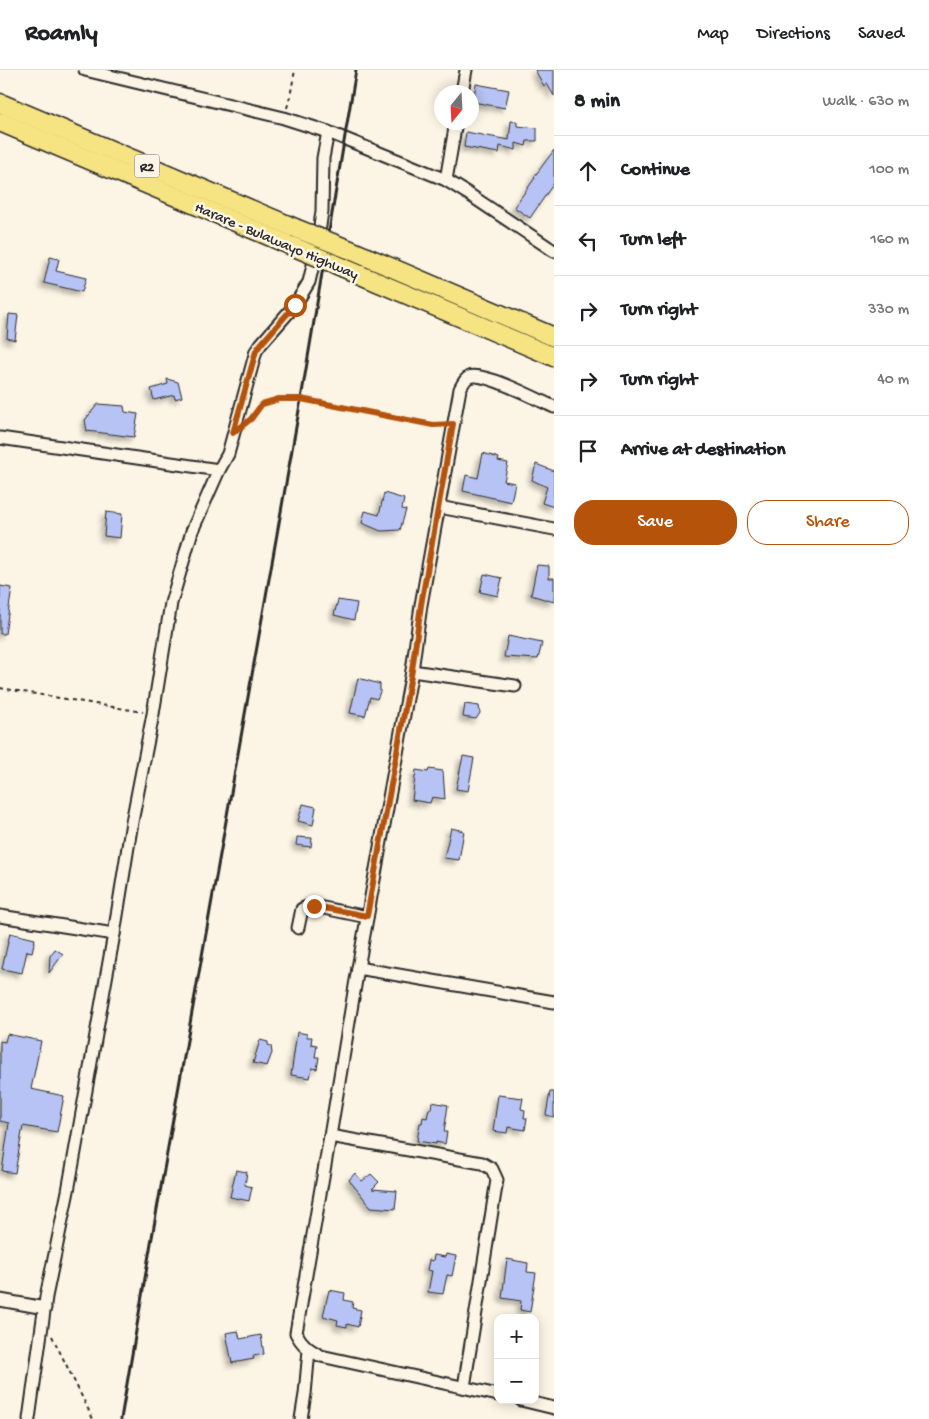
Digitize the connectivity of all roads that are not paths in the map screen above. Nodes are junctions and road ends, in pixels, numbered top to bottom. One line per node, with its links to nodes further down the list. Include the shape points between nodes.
1 (85, 70): 7 (street, via 284,118)
2 (466, 70): 3 (street)
3 (463, 85)
4 (0, 103): 10 (highway, Harare - Bulawayo Highway / R2, bridge)
5 (0, 122): 11 (highway, Harare - Bulawayo Highway / R2, bridge)
6 (455, 130): 8 (street)
7 (328, 132): 8 (street); 14 (street, via 323,158 318,248 311,276 295,305 256,351 228,454)
8 (446, 180): 9 (street)
9 (554, 251)
10 (554, 337)
11 (554, 357)
12 (554, 407): 15 (street, via 498,382 470,376 460,389)
13 (0, 438): 14 (street)
14 (219, 470): 22 (street, via 192,531 171,603)
15 (439, 506): 16 (street); 17 (street)
16 (554, 529)
17 (412, 670): 18 (street); 20 (street)
18 (514, 686)
19 (0, 916): 22 (street)
20 (367, 916): 21 (street, via 307,906 302,910); 23 (street)
21 (298, 928)
22 (114, 934): 27 (street)
23 (358, 968): 24 (street); 25 (street)
24 (554, 1002)
25 (330, 1136): 28 (street, via 296,1333); 29 (street, via 482,1163 492,1169 497,1180)
26 (0, 1300): 27 (street)
27 (44, 1314): 33 (street)
28 (310, 1350): 29 (street, via 321,1356); 34 (street)
29 (464, 1387): 30 (street)
30 (494, 1394)
31 (538, 1404): 32 (street)
32 (554, 1408)
33 (29, 1419)
34 (301, 1419)

